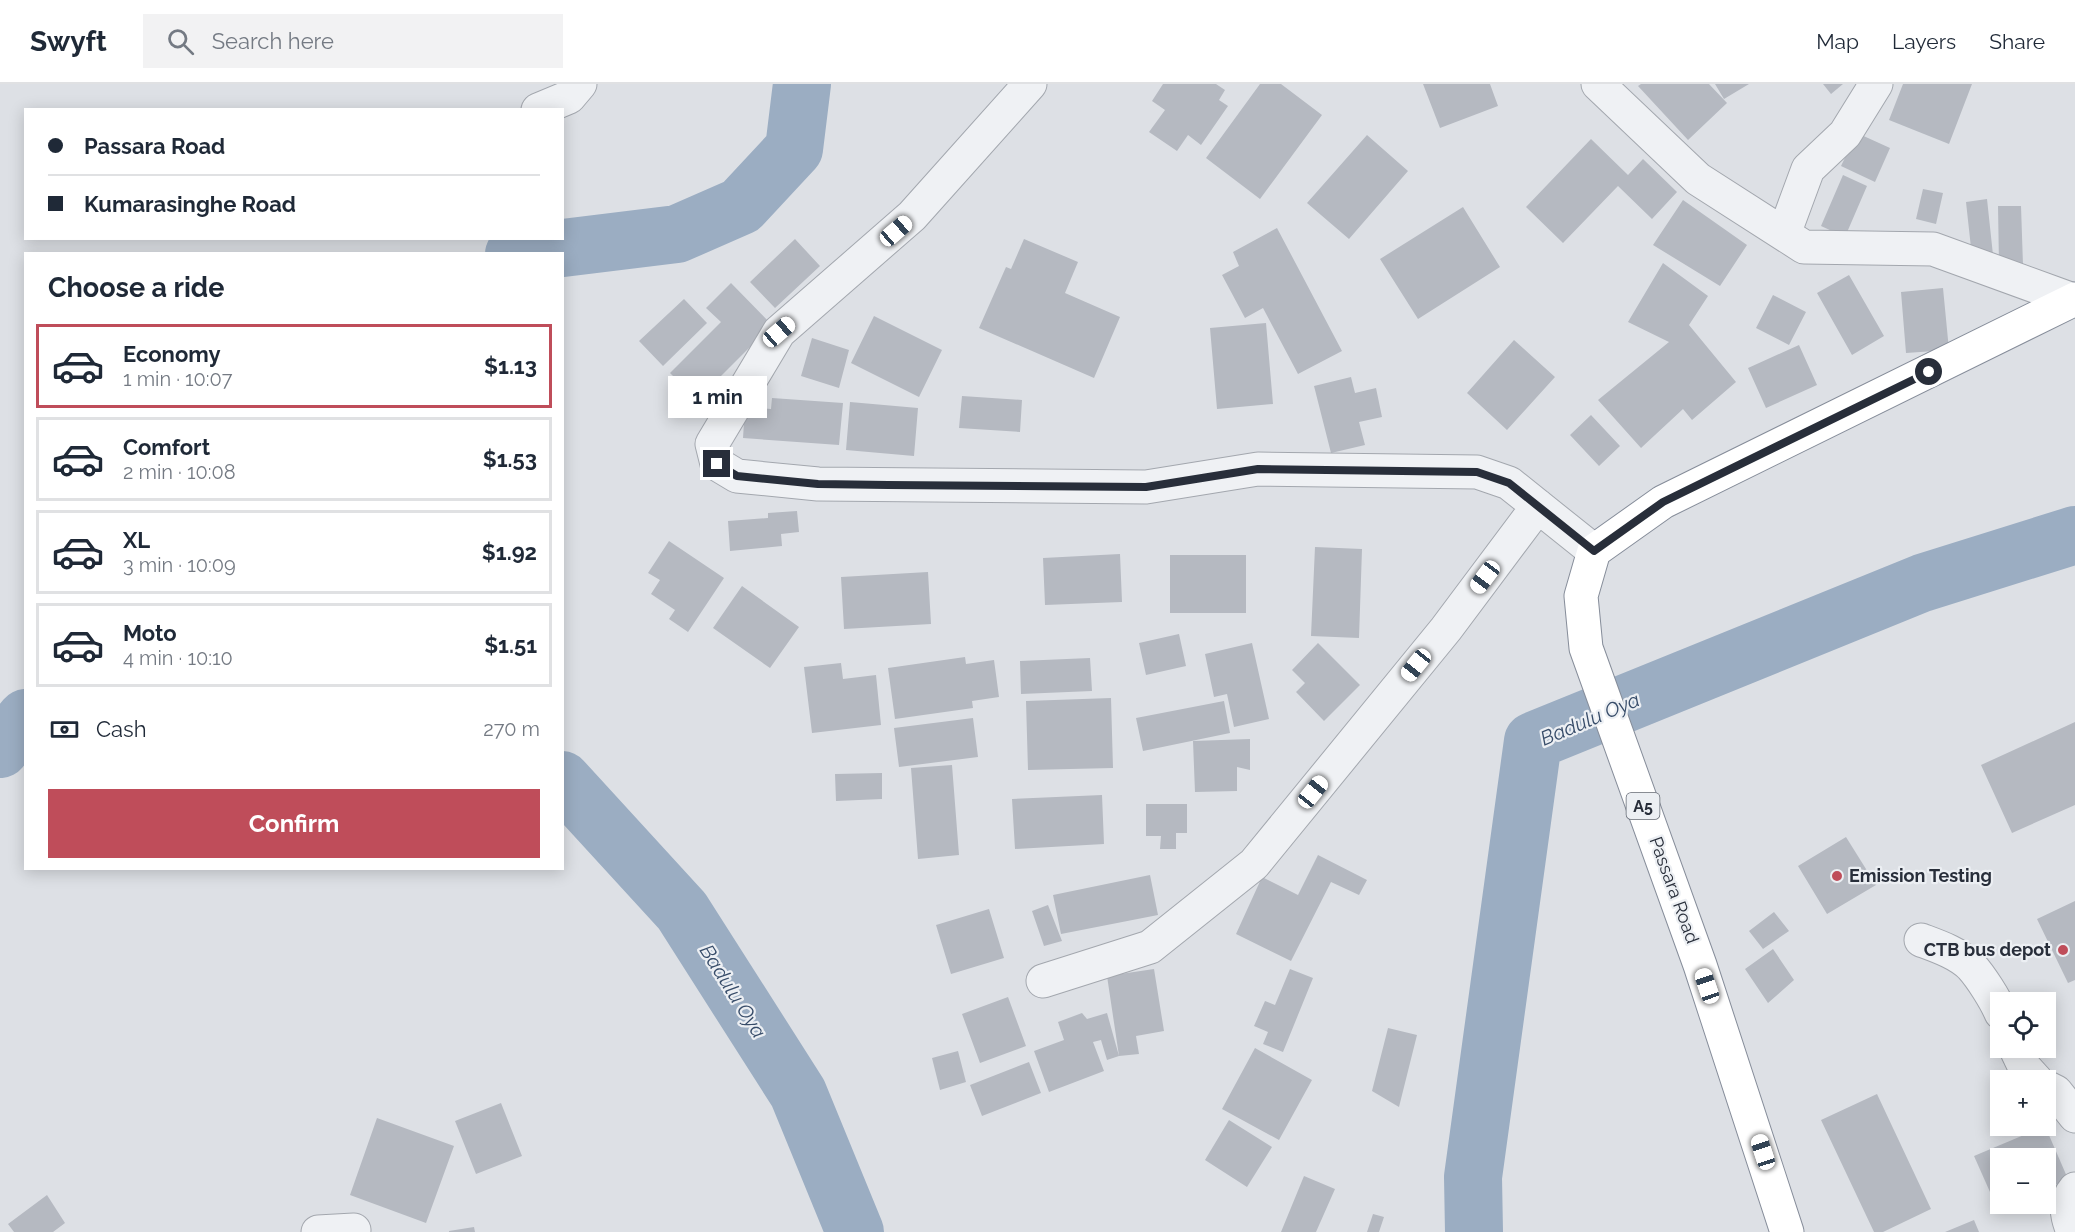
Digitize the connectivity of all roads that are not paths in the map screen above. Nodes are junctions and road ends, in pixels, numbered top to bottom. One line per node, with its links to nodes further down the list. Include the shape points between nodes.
1 (580, 84): 5 (street, via 569,97)
2 (1030, 84): 8 (street, via 912,216 779,332 712,444 717,464 737,476 830,484 1146,487 1258,469 1477,472 1509,483)
3 (1598, 84): 6 (street, via 1698,180)
4 (1876, 84): 6 (street, via 1845,134 1808,169)
5 (543, 108)
6 (1784, 234): 7 (street, via 1804,247 1933,249)
7 (2074, 300): 9 (highway, via 1663,502)
8 (1538, 506): 9 (street); 11 (street, via 1446,629 1254,864 1150,947)
9 (1594, 551): 18 (highway, Passara Road / A5, via 1581,596 1586,648 1700,965)
10 (1921, 940): 12 (street, via 1970,965)
11 (1043, 981)
12 (1990, 994)
13 (2056, 1092): 14 (street)
14 (2075, 1116)
15 (2075, 1189): 19 (street, via 2067,1204)
16 (354, 1230): 17 (street)
17 (318, 1232)
18 (1787, 1232)
19 (2073, 1232)

